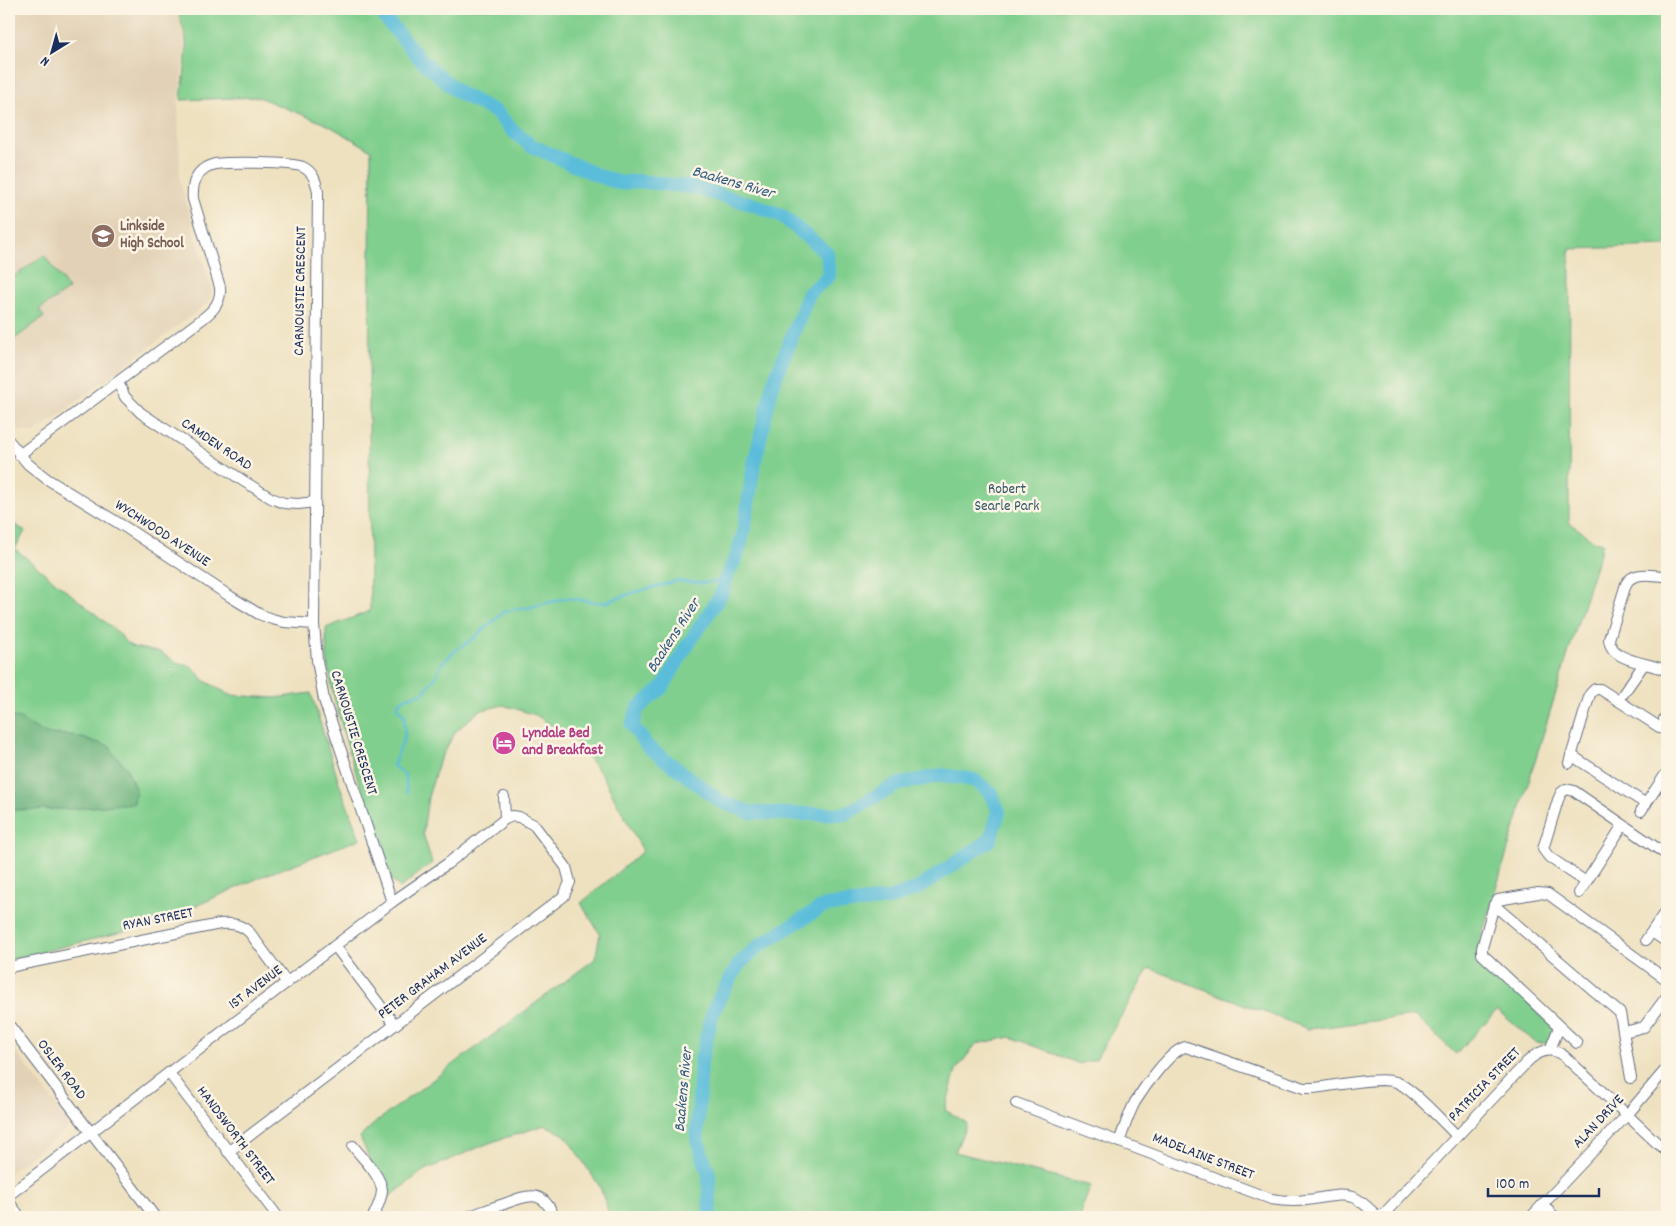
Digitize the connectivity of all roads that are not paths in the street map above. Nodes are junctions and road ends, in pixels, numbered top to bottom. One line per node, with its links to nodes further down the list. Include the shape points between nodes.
1 (118, 382): 3 (street, CARNOUSTIE CRESCENT); 4 (street, CAMDEN ROAD, via 125,397 141,413 271,498 284,503); 4 (street, CARNOUSTIE CRESCENT, via 210,312 219,300 220,288 193,198 193,185 200,172 216,164 288,163 304,168 313,175 318,192)
2 (9, 441): 3 (street, WYCHWOOD AVENUE)
3 (19, 455): 6 (street, WYCHWOOD AVENUE, via 47,479 259,614 284,622)
4 (315, 502): 6 (street, CARNOUSTIE CRESCENT)
5 (1667, 576): 7 (street, via 1637,575 1629,578 1609,639 1615,652)
6 (314, 624): 18 (street, CARNOUSTIE CRESCENT, via 324,700)
7 (1644, 664): 8 (street); 9 (street)
8 (1667, 672)
9 (1623, 694)
10 (1667, 732): 11 (street, via 1600,689 1595,689 1590,694 1570,759 1643,808)
11 (1667, 772)
12 (504, 797): 13 (street)
13 (506, 819): 18 (street, 1ST AVENUE); 28 (street, PETER GRAHAM AVENUE, via 519,817 534,825 566,867 570,882 568,890)
14 (1623, 825): 15 (street); 16 (street); 16 (street, via 1572,789 1561,793 1543,849)
15 (1667, 855)
16 (1586, 882): 17 (street)
17 (1579, 893)
18 (392, 902): 22 (street, 1ST AVENUE)
19 (1494, 905): 24 (street, via 1501,899 1548,894); 29 (street, via 1482,954); 30 (street, via 1618,1011)
20 (1667, 909): 21 (street, via 1649,936)
21 (1667, 942)
22 (335, 946): 25 (street, 1ST AVENUE); 28 (street)
23 (9, 966): 25 (street, RYAN STREET, via 232,923 250,933)
24 (1667, 980)
25 (287, 983): 34 (street, 1ST AVENUE)
26 (1667, 996): 30 (street, via 1644,1027)
27 (9, 1025): 38 (street, OSLER ROAD)
28 (395, 1025): 43 (street, PETER GRAHAM AVENUE)
29 (1559, 1027): 31 (street); 32 (street)
30 (1624, 1032): 35 (street)
31 (1577, 1044)
32 (1550, 1050): 37 (street, via 1564,1056); 39 (street, PATRICIA STREET, via 1532,1056)
33 (1667, 1068): 37 (street, ALAN DRIVE)
34 (169, 1073): 38 (street, 1ST AVENUE); 43 (street, HANDSWORTH STREET)
35 (1631, 1078)
36 (1016, 1103): 40 (street, MADELAINE STREET)
37 (1627, 1114): 42 (street); 46 (street, ALAN DRIVE)
38 (90, 1133): 44 (street, 1ST AVENUE); 48 (street, OSLER ROAD)
39 (1457, 1136): 40 (street, via 1398,1082 1382,1080 1304,1088 1186,1046 1172,1054 1136,1100); 53 (street, PATRICIA STREET)
40 (1119, 1142): 53 (street, MADELAINE STREET, via 1271,1199 1305,1201 1350,1196)
41 (353, 1146): 50 (street, via 376,1176 381,1189)
42 (1667, 1150)
43 (228, 1152): 49 (street, HANDSWORTH STREET)
44 (9, 1195)
45 (9, 1202): 47 (street)
46 (1542, 1205): 54 (street, ALAN DRIVE); 55 (street)
47 (20, 1217)
48 (155, 1217)
49 (278, 1217)
50 (372, 1217)
51 (467, 1217): 52 (street, via 525,1196 537,1197 548,1205)
52 (554, 1217)
53 (1380, 1217)
54 (1531, 1217)
55 (1555, 1217)

